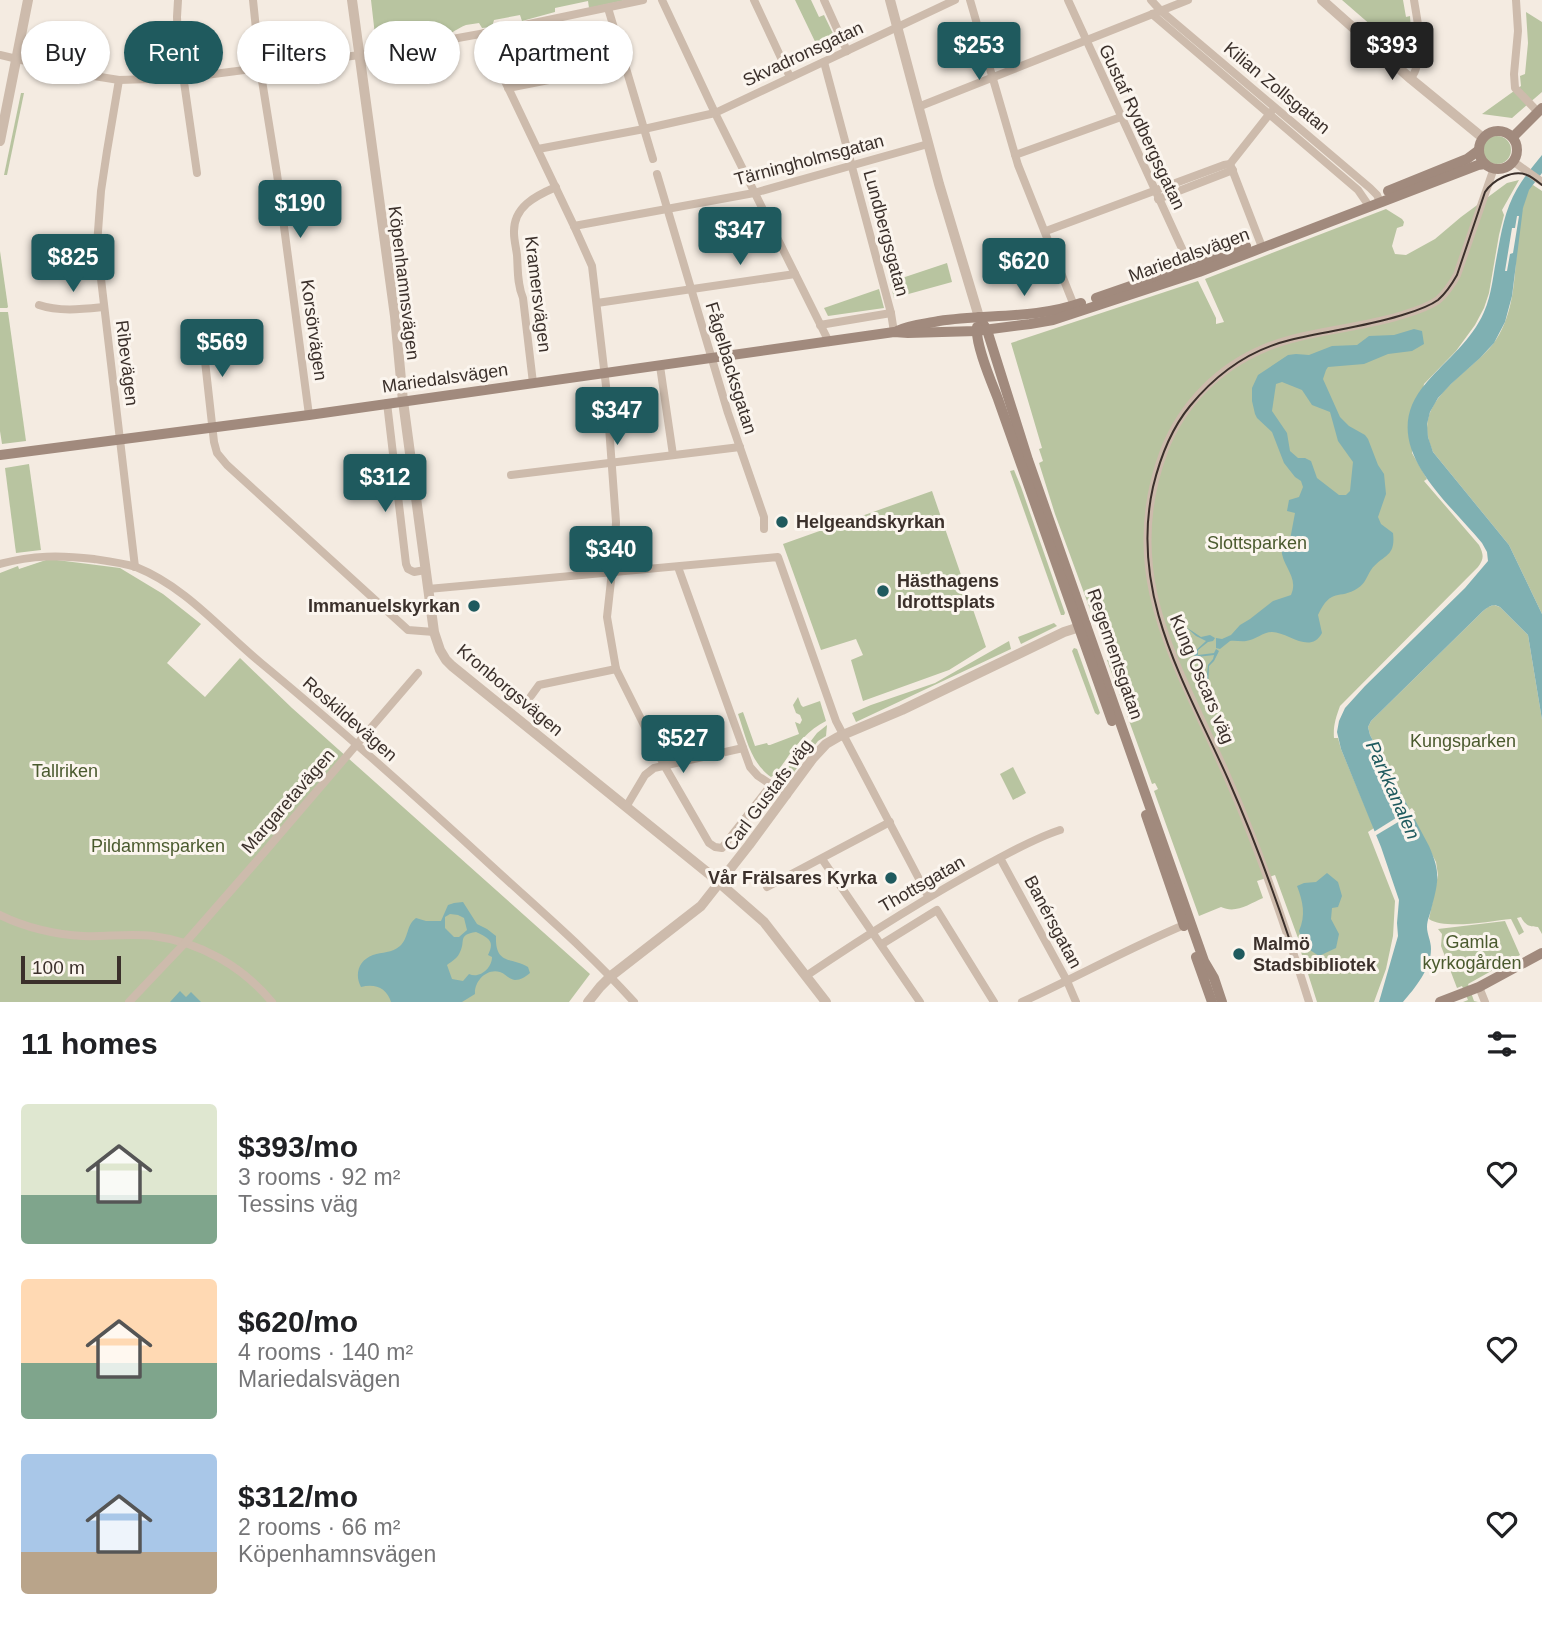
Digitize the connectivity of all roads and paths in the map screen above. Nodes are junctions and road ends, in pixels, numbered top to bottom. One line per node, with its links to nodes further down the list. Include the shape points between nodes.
1 (28, 0): 31 (street)
2 (178, 0): 20 (street)
3 (253, 0): 21 (street, Korsörvägen)
4 (352, 0): 29 (street, Köpenhamnsvägen)
5 (643, 0): 18 (street)
6 (662, 0): 47 (street)
7 (754, 0): 33 (street)
8 (824, 0): 27 (street)
9 (890, 0): 24 (street, Regementsgatan)
10 (955, 0): 24 (street, Skvadronsgatan)
11 (970, 0): 34 (street)
12 (1068, 0): 26 (street, Gustaf Rydbergsgatan)
13 (1151, 0): 19 (street, Kilian Zollsgatan)
14 (1188, 0): 19 (street)
15 (1322, 0): 35 (street)
16 (1414, 0): 35 (street, via 1420,58)
17 (1516, 0): 45 (street, via 1516,88)
18 (608, 8): 22 (street); 23 (street)
19 (1157, 13): 26 (street); 46 (street, Kilian Zollsgatan)
20 (177, 21)
21 (255, 21)
22 (544, 21)
23 (612, 21)
24 (897, 27): 27 (street, Skvadronsgatan); 44 (street, Regementsgatan)
25 (474, 35): 29 (street)
26 (1085, 40): 34 (street); 48 (street, Gustaf Rydbergsgatan)
27 (847, 51): 32 (street, Skvadronsgatan)
28 (0, 55): 31 (street)
29 (360, 55): 30 (street); 91 (street, Köpenhamnsvägen)
30 (350, 56)
31 (16, 59): 36 (street); 52 (street)
32 (824, 62): 33 (street, Skvadronsgatan); 59 (street, Lundbergsgatan)
33 (790, 78): 47 (street, Skvadronsgatan)
34 (993, 78): 44 (street); 56 (street)
35 (1411, 79): 51 (street)
36 (120, 80): 37 (street); 78 (street, Ribevägen, via 97,245)
37 (124, 80)
38 (184, 84): 62 (street)
39 (263, 84): 93 (street, Korsörvägen)
40 (506, 84): 43 (street)
41 (528, 84): 43 (street)
42 (631, 84): 49 (street)
43 (508, 88): 54 (street)
44 (918, 107): 53 (street, Regementsgatan)
45 (1540, 110): 50 (main road)
46 (1272, 111): 61 (street); 68 (street, Kilian Zollsgatan, via 1362,180)
47 (715, 114): 49 (street, Skvadronsgatan); 66 (street)
48 (1121, 117): 56 (street); 67 (street, Gustaf Rydbergsgatan)
49 (644, 129): 54 (street, Skvadronsgatan); 57 (street)
50 (1513, 137): 51 (main road, via 1496,130); 58 (main road, via 1518,152)
51 (1483, 138): 55 (main road)
52 (0, 141)
53 (928, 144): 59 (street, Tärningholmsgatan); 81 (street, Regementsgatan)
54 (538, 149): 65 (street)
55 (1479, 150): 60 (main road); 68 (main road, Mariedalsvägen)
56 (1015, 155): 71 (street)
57 (653, 159)
58 (1514, 162): 60 (main road, Mariedalsvägen, via 1508,167); 64 (street)
59 (852, 164): 66 (street, Tärningholmsgatan); 80 (street, Lundbergsgatan)
60 (1489, 166): 68 (main road, Mariedalsvägen, via 1478,164); 148 (street, Kung Oscars väg, via 1457,275 1436,301 1377,323 1275,344 1232,365 1210,383 1179,421 1152,494 1147,554 1160,623 1269,879)
61 (1232, 167): 67 (street, via 1224,165); 72 (street)
62 (197, 173)
63 (657, 174): 69 (street, Fågelbacksgatan)
64 (1541, 181)
65 (556, 187): 70 (street); 90 (street, Kramersvägen, via 531,199 514,227)
66 (754, 193): 69 (street, Tärningholmsgatan); 74 (street)
67 (1156, 195): 71 (street); 73 (street, Gustaf Rydbergsgatan)
68 (1373, 201): 72 (main road, Mariedalsvägen)
69 (667, 209): 70 (street, Tärningholmsgatan); 75 (street, Fågelbacksgatan)
70 (574, 226): 76 (street, via 592,266)
71 (1045, 231): 79 (street)
72 (1260, 244): 73 (main road, Mariedalsvägen); 79 (main road, Mariedalsvägen, via 1185,276)
73 (1189, 266): 79 (main road, Mariedalsvägen)
74 (795, 274): 75 (street); 82 (street)
75 (690, 289): 76 (street); 87 (street, Fågelbacksgatan)
76 (597, 303): 89 (street)
77 (39, 305): 78 (street)
78 (104, 307): 95 (street, Ribevägen)
79 (1076, 309): 81 (main road, Mariedalsvägen); 83 (main road, Mariedalsvägen, via 1042,323)
80 (891, 313): 82 (street); 84 (street, Lundbergsgatan)
81 (979, 317): 83 (main road, Regementsgatan); 84 (main road, Mariedalsvägen)
82 (820, 325): 86 (street)
83 (981, 330): 84 (main road, Mariedalsvägen); 108 (main road, Regementsgatan, via 1011,438)
84 (894, 332): 86 (main road, Mariedalsvägen)
85 (201, 334): 94 (street)
86 (829, 342): 87 (main road, Mariedalsvägen)
87 (711, 359): 88 (main road, Mariedalsvägen); 96 (street, Fågelbacksgatan)
88 (660, 366): 89 (main road, Mariedalsvägen); 97 (street)
89 (605, 374): 90 (main road, Mariedalsvägen); 99 (street)
90 (533, 383): 91 (main road, Mariedalsvägen)
91 (403, 401): 92 (main road, Mariedalsvägen); 105 (street, Köpenhamnsvägen)
92 (387, 403): 93 (main road, Mariedalsvägen); 105 (street, via 406,564 414,572)
93 (309, 415): 94 (main road, Mariedalsvägen)
94 (213, 428): 95 (main road, Mariedalsvägen); 109 (street, via 217,453 230,467 408,631)
95 (121, 439): 98 (main road, Mariedalsvägen); 104 (street, Ribevägen)
96 (740, 447): 97 (street); 101 (street, Fågelbacksgatan)
97 (673, 455): 99 (street)
98 (0, 456)
99 (611, 462): 100 (street); 106 (street, via 616,534)
100 (511, 475)
101 (764, 529)
102 (0, 564): 104 (street, Roskildevägen, via 53,556)
103 (678, 566): 106 (street); 113 (street, via 778,558); 115 (street)
104 (135, 567): 114 (street, Roskildevägen, via 198,606)
105 (425, 570): 107 (street, Köpenhamnsvägen)
106 (611, 572): 107 (street); 110 (street, via 607,617)
107 (428, 589): 109 (street, Köpenhamnsvägen)
108 (1082, 626): 113 (street, Carl Gustafs väg); 128 (main road, Regementsgatan); 147 (main road, Regementsgatan)
109 (434, 632): 119 (street, Kronborgsvägen, via 452,666)
110 (616, 669): 112 (street, via 539,685); 116 (street)
111 (418, 673): 114 (street, Margaretavägen)
112 (531, 696)
113 (844, 735): 118 (street, Carl Gustafs väg, via 823,747); 120 (street)
114 (358, 745): 130 (street, Margaretavägen); 133 (street, Roskildevägen)
115 (743, 748): 116 (street); 117 (street, via 750,767)
116 (664, 765): 117 (street, Carl Gustafs väg, via 715,847 722,848); 119 (street, via 645,775)
117 (771, 785): 118 (street)
118 (787, 795): 124 (street, Carl Gustafs väg)
119 (626, 807): 124 (street, Kronborgsvägen)
120 (890, 822): 123 (street); 126 (street)
121 (1060, 830): 122 (street, Thottsgatan)
122 (1000, 858): 126 (street, Thottsgatan); 135 (street, Banérsgatan)
123 (822, 859): 125 (street); 129 (street)
124 (719, 884): 133 (street, Carl Gustafs väg, via 701,906); 134 (street, Kronborgsvägen, via 764,922)
125 (766, 887)
126 (928, 896): 129 (street, Thottsgatan)
127 (0, 915): 130 (street, via 13,922 82,936 154,936)
128 (1184, 925): 135 (street); 146 (main road, Regementsgatan)
129 (872, 931): 131 (street); 134 (street, Thottsgatan)
130 (185, 943): 137 (street, Margaretavägen); 138 (street, via 209,951 244,973)
131 (882, 944): 142 (street); 143 (street, Thottsgatan, via 937,909)
132 (1542, 953): 136 (main road)
133 (611, 976): 139 (street, Carl Gustafs väg); 140 (street, Roskildevägen)
134 (806, 976): 141 (street, Kronborgsvägen)
135 (1067, 981): 144 (street); 145 (street, Banérsgatan)
136 (1479, 987): 149 (main road); 150 (street)
137 (129, 1002)
138 (272, 1002)
139 (588, 1002)
140 (634, 1002)
141 (826, 1002)
142 (920, 1002)
143 (994, 1002)
144 (1022, 1002)
145 (1076, 1002)
146 (1212, 1002)
147 (1222, 1002)
148 (1309, 1002)
149 (1440, 1002)
150 (1485, 1002)

